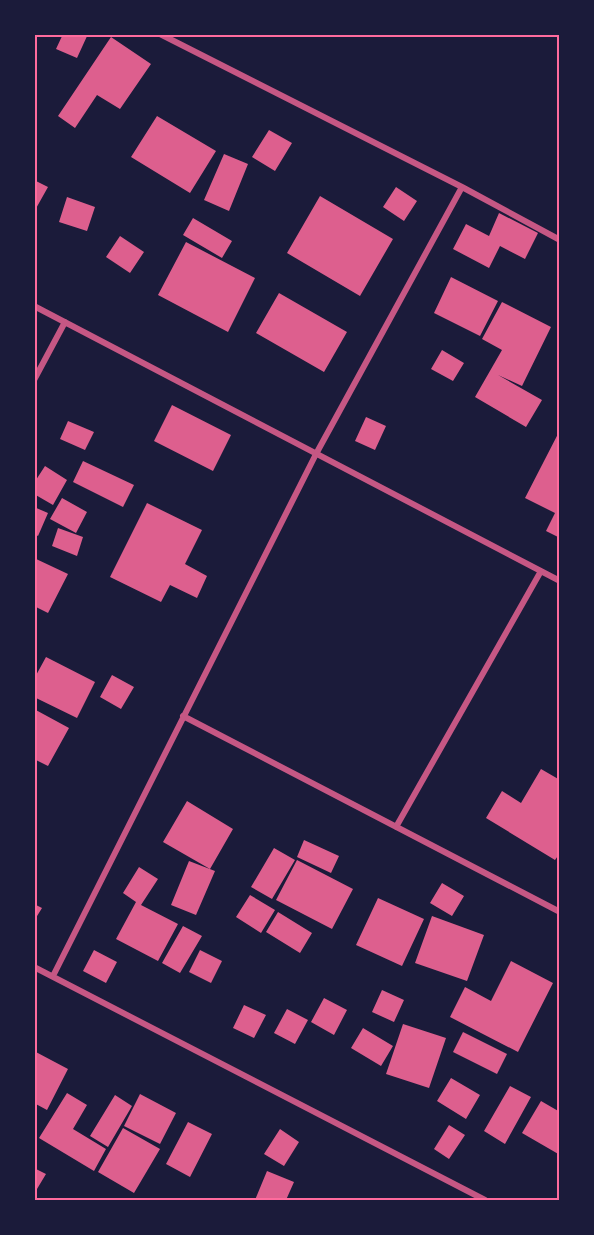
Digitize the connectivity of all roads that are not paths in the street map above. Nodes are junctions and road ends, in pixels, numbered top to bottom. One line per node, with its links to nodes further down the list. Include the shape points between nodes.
1 (160, 34): 2 (street)
2 (462, 187): 3 (street); 7 (street)
3 (560, 240)
4 (34, 306): 5 (street)
5 (65, 322): 6 (street); 7 (street)
6 (34, 380)
7 (316, 454): 8 (street); 10 (street)
8 (542, 571): 9 (street); 11 (street)
9 (560, 581)
10 (183, 716): 11 (street); 14 (street)
11 (396, 827): 12 (street)
12 (560, 912)
13 (34, 967): 14 (street)
14 (53, 976): 15 (street)
15 (482, 1200)

